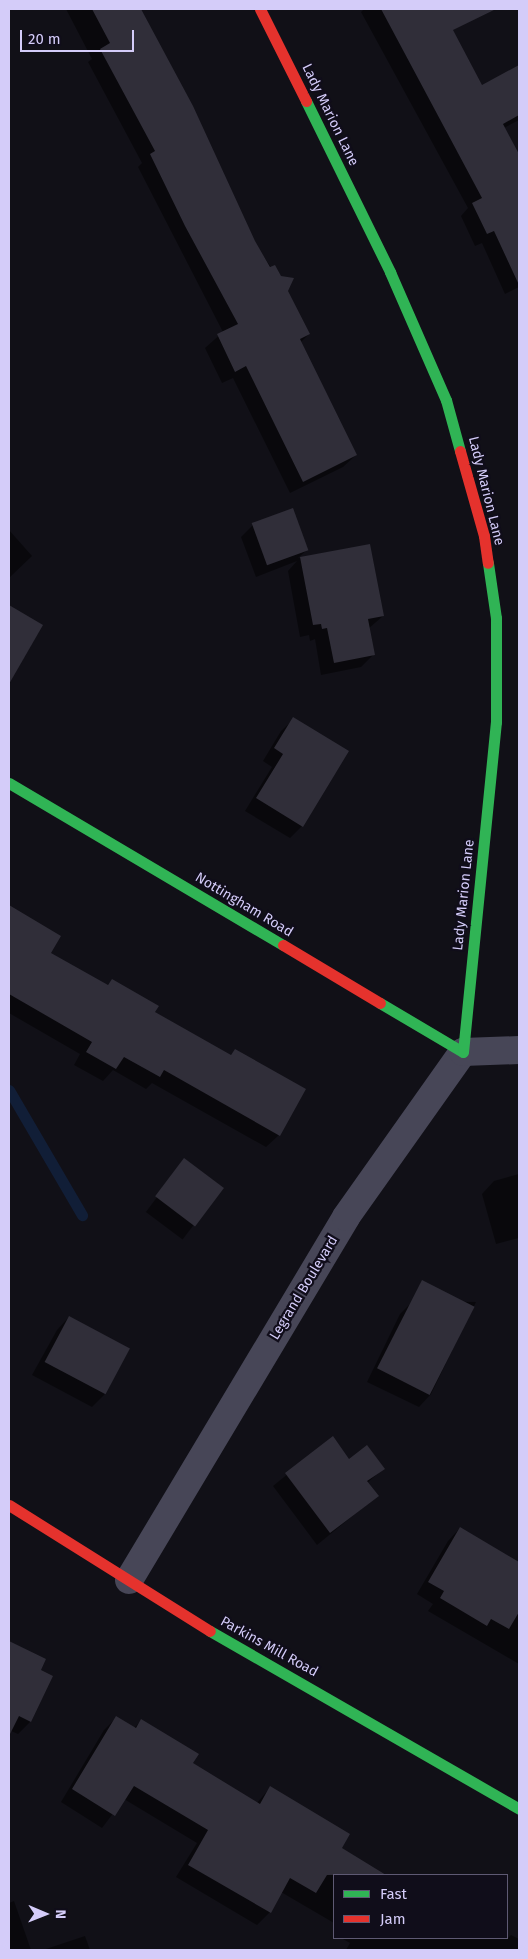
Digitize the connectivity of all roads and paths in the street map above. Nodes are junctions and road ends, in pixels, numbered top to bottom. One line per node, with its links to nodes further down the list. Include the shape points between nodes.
1 (260, 9): 4 (street, Lady Marion Lane, via 386,263 446,400 484,536 496,618 496,722)
2 (9, 783): 4 (street, Nottingham Road)
3 (519, 1050): 4 (street)
4 (463, 1052): 6 (street, Legrand Boulevard, via 346,1217)
5 (9, 1505): 6 (street, Parkins Mill Road)
6 (129, 1580): 7 (street, Parkins Mill Road, via 190,1619)
7 (519, 1809)

